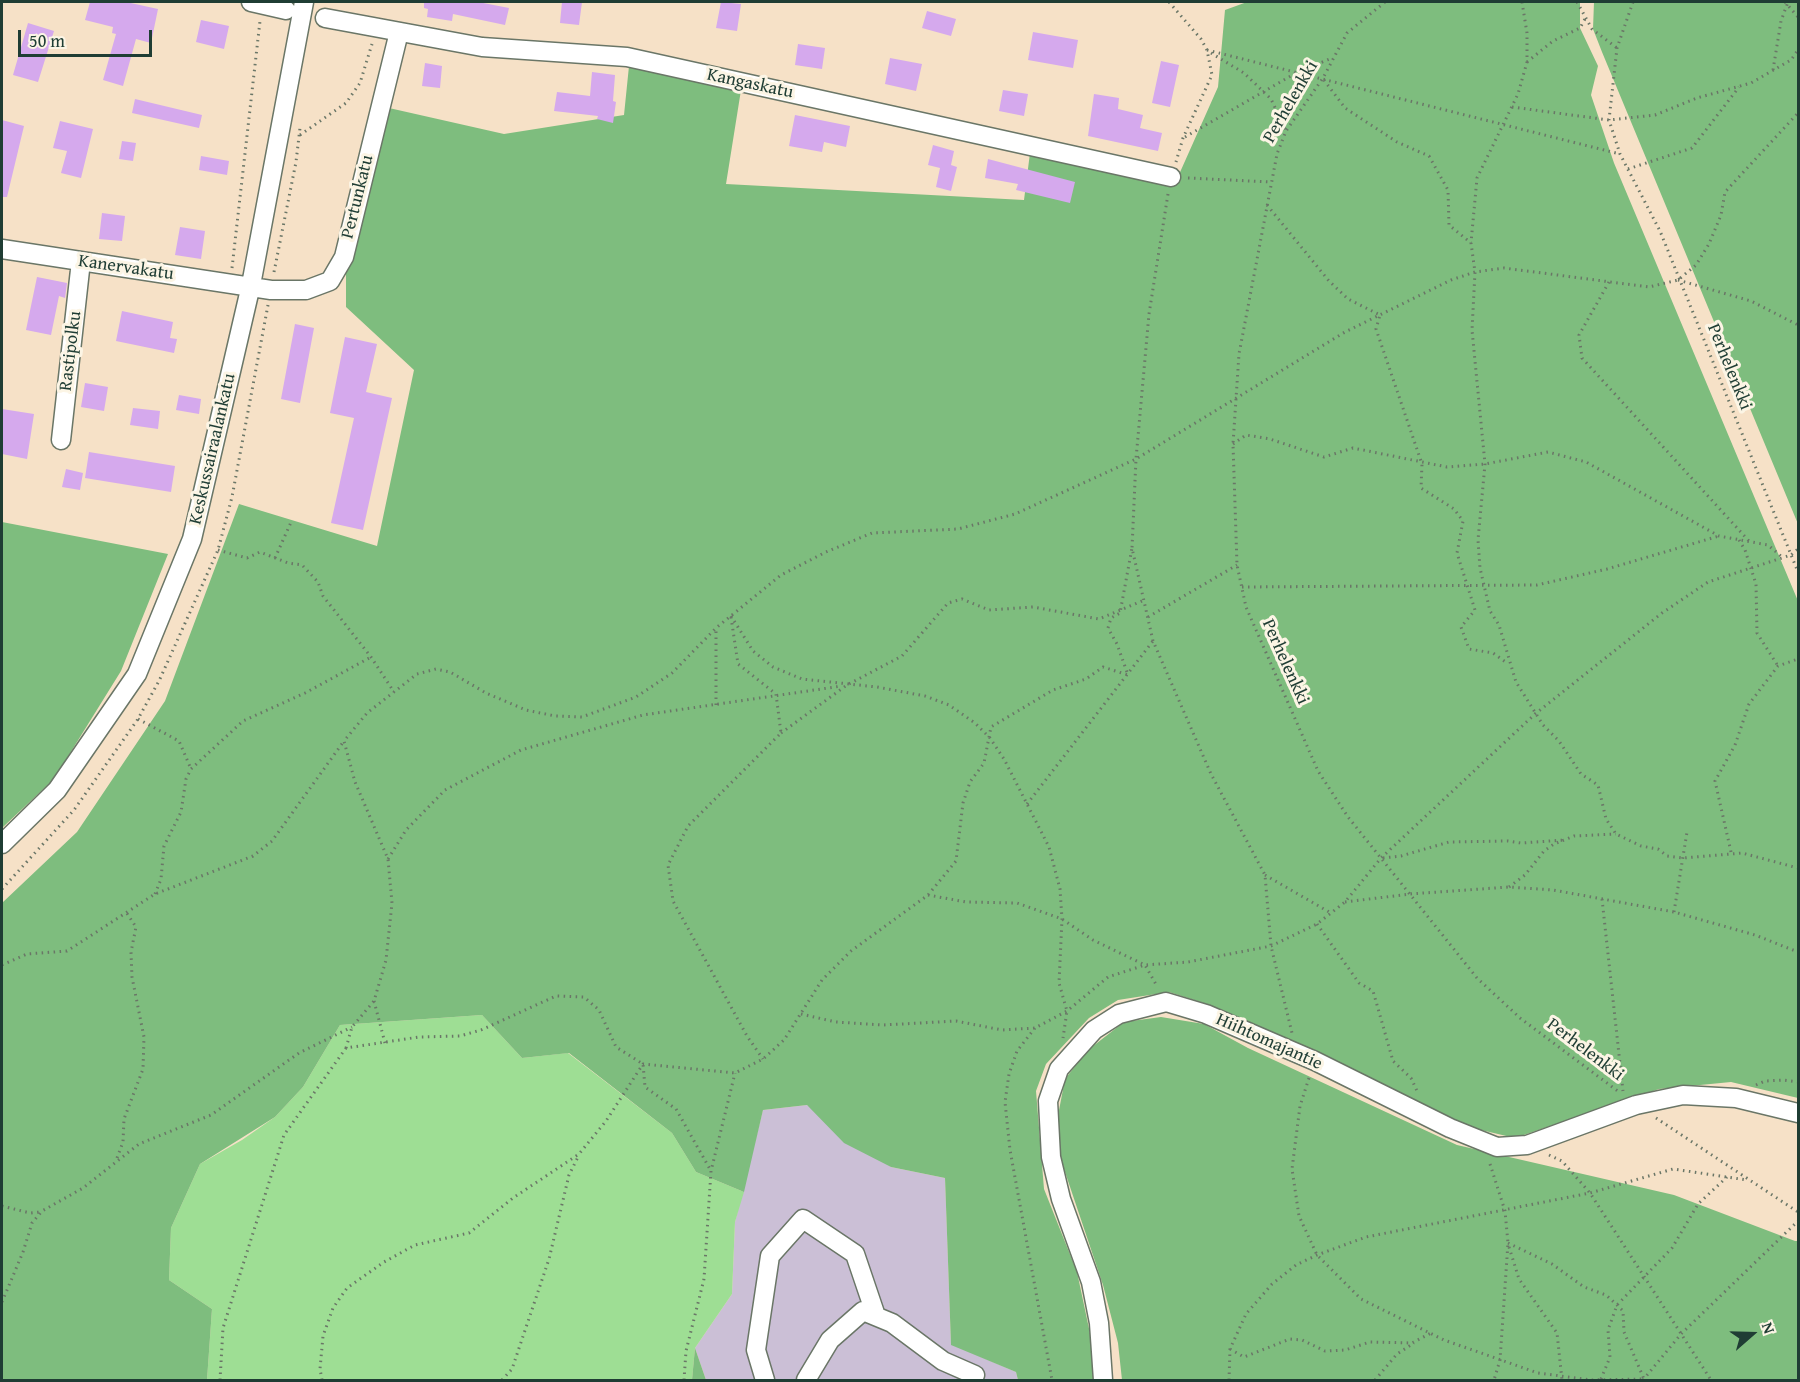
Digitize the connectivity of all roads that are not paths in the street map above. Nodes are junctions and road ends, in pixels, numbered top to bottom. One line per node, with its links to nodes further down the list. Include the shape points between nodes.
1 (304, 2): 9 (street, Keskussairaalankatu)
2 (256, 3): 3 (street)
3 (286, 10)
4 (325, 18): 5 (street, Kangaskatu)
5 (399, 32): 6 (street, Kangaskatu, via 482,47 627,57); 9 (street, Pertunkatu, via 344,257 330,280 306,290 271,290)
6 (1171, 177)
7 (2, 249): 8 (street, Kanervakatu)
8 (81, 261): 9 (street, Kanervakatu); 10 (street, Rastipolku)
9 (251, 285): 11 (street, Keskussairaalankatu, via 192,539 137,674 57,790)
10 (61, 440)
11 (2, 844)
12 (1798, 1113): 17 (street, Hiihtomajantie, via 1736,1098 1683,1095 1630,1100 1512,1148 1482,1143 1315,1061 1206,1014 1166,1002 1141,1007 1094,1030 1059,1069 1048,1101 1051,1157 1061,1199 1091,1282)
13 (876, 1316): 14 (street, via 943,1361); 15 (street, via 855,1254 803,1219 770,1256 756,1350); 16 (street, via 863,1311 830,1340)
14 (975, 1375)
15 (765, 1380)
16 (806, 1380)
17 (1103, 1380)

